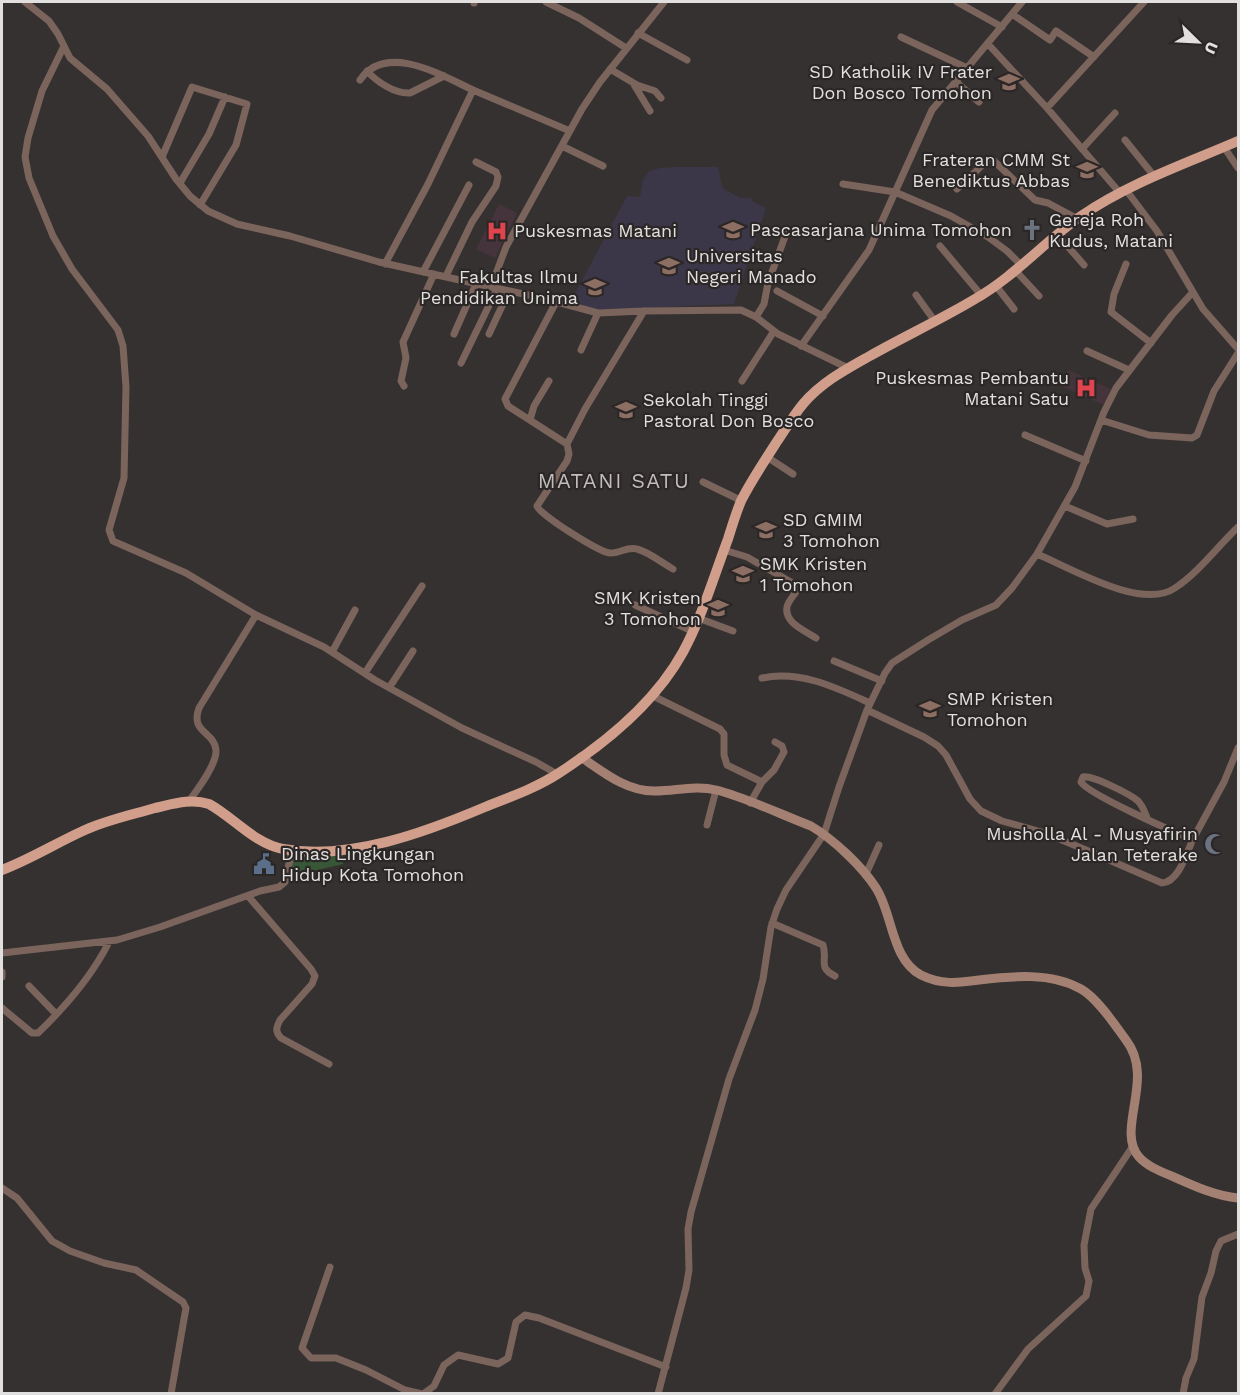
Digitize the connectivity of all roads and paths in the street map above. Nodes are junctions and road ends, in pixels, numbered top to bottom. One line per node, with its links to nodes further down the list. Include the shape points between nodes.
1 (25, 2): 12 (street, via 49,21)
2 (546, 2): 13 (street)
3 (664, 2): 9 (street)
4 (957, 2): 8 (street)
5 (1022, 2): 7 (street)
6 (1144, 2): 14 (street)
7 (1012, 14): 8 (street); 14 (street, via 1050,40 1056,31)
8 (1002, 27): 11 (street)
9 (639, 33): 13 (street); 15 (street)
10 (901, 37): 16 (street)
11 (987, 44): 16 (street); 27 (street)
12 (63, 48): 36 (street, via 75,64 114,97); 107 (street, via 36,106 25,157 28,178 53,236 72,269 118,330 123,346 124,478 109,530 113,541 186,573)
13 (626, 48): 17 (street)
14 (1094, 57): 27 (street)
15 (687, 60)
16 (967, 68): 21 (street)
17 (610, 69): 22 (street); 30 (street)
18 (367, 71): 19 (street, via 393,63 424,67); 19 (street, via 404,94); 20 (street)
19 (444, 76): 23 (street)
20 (360, 81)
21 (956, 82): 26 (street); 45 (street, via 932,110)
22 (633, 83): 25 (street, via 655,91); 28 (street)
23 (472, 90): 30 (street); 52 (street)
24 (225, 97): 36 (street, via 192,87); 41 (street); 47 (street, via 247,104 236,145)
25 (661, 98)
26 (979, 102)
27 (1047, 108): 35 (street)
28 (650, 111)
29 (1115, 113): 35 (street)
30 (570, 131): 33 (street)
31 (1125, 140): 40 (street)
32 (1239, 141): 34 (highway)
33 (562, 146): 38 (street); 61 (street, via 506,247)
34 (1224, 147): 39 (street); 40 (highway)
35 (1082, 149): 46 (street)
36 (162, 157): 41 (street)
37 (476, 162): 58 (street, via 495,171 498,177)
38 (603, 166)
39 (1239, 168)
40 (1154, 176): 46 (highway)
41 (180, 183): 47 (street)
42 (843, 184): 45 (street)
43 (469, 185): 56 (street)
44 (957, 189): 48 (street, via 992,159 1035,200)
45 (895, 192): 55 (street, via 988,237 1007,251); 72 (street, via 868,250)
46 (1123, 192): 48 (highway); 64 (street, via 1157,231)
47 (200, 205): 52 (street, via 237,224)
48 (1078, 219): 50 (highway)
49 (787, 231): 73 (street, via 764,304)
50 (1057, 234): 54 (street); 55 (highway)
51 (940, 246): 66 (street)
52 (385, 264): 56 (street)
53 (1126, 264): 78 (street, via 1111,312)
54 (1084, 265)
55 (1018, 267): 60 (highway); 67 (street)
56 (423, 272): 57 (street)
57 (434, 274): 58 (street); 88 (street, via 403,342)
58 (446, 276): 59 (street)
59 (476, 284): 61 (street); 76 (street)
60 (996, 286): 66 (highway); 69 (street)
61 (494, 288): 62 (street); 83 (street)
62 (509, 291): 68 (street); 77 (street)
63 (777, 291): 72 (street)
64 (1193, 292): 78 (street); 82 (street)
65 (916, 295): 74 (street)
66 (981, 295): 74 (highway)
67 (1039, 296)
68 (556, 302): 71 (street); 89 (street, via 505,399 508,406)
69 (1014, 309)
70 (644, 311): 71 (street); 73 (street, via 737,309); 92 (street)
71 (598, 314): 80 (street)
72 (823, 316): 79 (street)
73 (756, 317): 75 (street)
74 (934, 320): 84 (highway)
75 (774, 331): 79 (street); 87 (street)
76 (454, 334)
77 (489, 334)
78 (1151, 343): 85 (street)
79 (801, 346): 84 (street)
80 (581, 350)
81 (1088, 351): 85 (street)
82 (1239, 351): 90 (street, via 1192,438 1149,435)
83 (461, 363)
84 (848, 368): 93 (highway, via 831,377 802,405)
85 (1129, 370): 90 (street)
86 (549, 381): 89 (street)
87 (742, 381)
88 (404, 386)
89 (530, 420): 92 (street)
90 (1101, 420): 94 (street)
91 (1025, 435): 94 (street)
92 (567, 444): 103 (street, via 567,461 538,502 537,510 605,552 637,549)
93 (767, 457): 95 (street); 97 (highway)
94 (1086, 461): 98 (street)
95 (793, 474)
96 (703, 482): 97 (street)
97 (742, 501): 101 (highway)
98 (1065, 506): 99 (street, via 1107,524); 102 (street)
99 (1133, 519)
100 (1239, 527): 102 (street, via 1191,575 1160,596 1121,590)
101 (724, 550): 108 (highway); 111 (street, via 752,559 796,585 787,606 788,615)
102 (1037, 554): 117 (street, via 1001,601 949,627 892,663)
103 (673, 569)
104 (423, 586): 115 (street)
105 (635, 604): 110 (street)
106 (355, 610): 113 (street)
107 (256, 615): 113 (street); 127 (street, via 198,708 197,724 214,744 216,753)
108 (698, 618): 109 (street); 110 (highway)
109 (733, 630)
110 (692, 631): 119 (highway, via 680,657)
111 (816, 638)
112 (413, 651): 118 (street)
113 (332, 652): 115 (street)
114 (834, 660): 117 (street)
115 (365, 673): 118 (street)
116 (762, 678): 120 (street, via 777,676 824,683)
117 (882, 681): 120 (street)
118 (389, 688): 124 (street, via 477,737)
119 (653, 696): 123 (highway); 125 (street, via 720,729 727,765)
120 (869, 707): 131 (street); 132 (street, via 938,746 975,806 988,815 1045,833 1162,883 1176,874)
121 (776, 742): 125 (street, via 784,752)
122 (1239, 748): 132 (street)
123 (581, 757): 124 (highway); 126 (main road, via 618,781 645,790)
124 (557, 774): 134 (highway, via 452,821 384,843 326,852)
125 (762, 782): 128 (street)
126 (716, 790): 128 (main road); 130 (street)
127 (189, 801): 134 (highway, via 209,804 260,839); 135 (highway, via 112,820)
128 (750, 803): 131 (main road)
129 (1147, 818): 129 (street, via 1084,787 1083,777 1134,799); 132 (street)
130 (707, 825)
131 (824, 834): 136 (main road); 138 (street, via 786,890)
132 (1193, 839)
133 (879, 845): 136 (street)
134 (292, 850): 137 (street, via 284,884)
135 (2, 870)
136 (866, 874): 148 (main road, via 877,889 909,966 919,974 934,981 956,983 1048,978 1081,989 1093,999 1136,1056)
137 (248, 896): 139 (street); 147 (street, via 315,976 280,1020 277,1035)
138 (772, 923): 142 (street, via 823,945 824,968); 153 (street, via 755,1010 729,1079 691,1212 689,1270)
139 (109, 942): 140 (street); 146 (street)
140 (2, 953)
141 (2, 972): 143 (street)
142 (836, 976)
143 (2, 977)
144 (29, 986): 146 (street)
145 (2, 1008): 146 (street, via 35,1034)
146 (56, 1014)
147 (329, 1064)
148 (1133, 1146): 150 (main road, via 1138,1156 1154,1168 1195,1186); 157 (street, via 1091,1209 1084,1245 1089,1281 1086,1296 1028,1349)
149 (2, 1188): 154 (street, via 17,1198 52,1241 104,1263 136,1270 183,1302 186,1308)
150 (1239, 1198)
151 (1239, 1234): 158 (street, via 1221,1242 1216,1251 1202,1297 1194,1359)
152 (330, 1267): 155 (street, via 302,1348 311,1358 336,1358)
153 (666, 1367): 155 (street, via 525,1314 516,1322 508,1358 498,1364 458,1355 444,1365 434,1386); 156 (street)
154 (171, 1394)
155 (422, 1394)
156 (658, 1394)
157 (995, 1394)
158 (1183, 1394)

